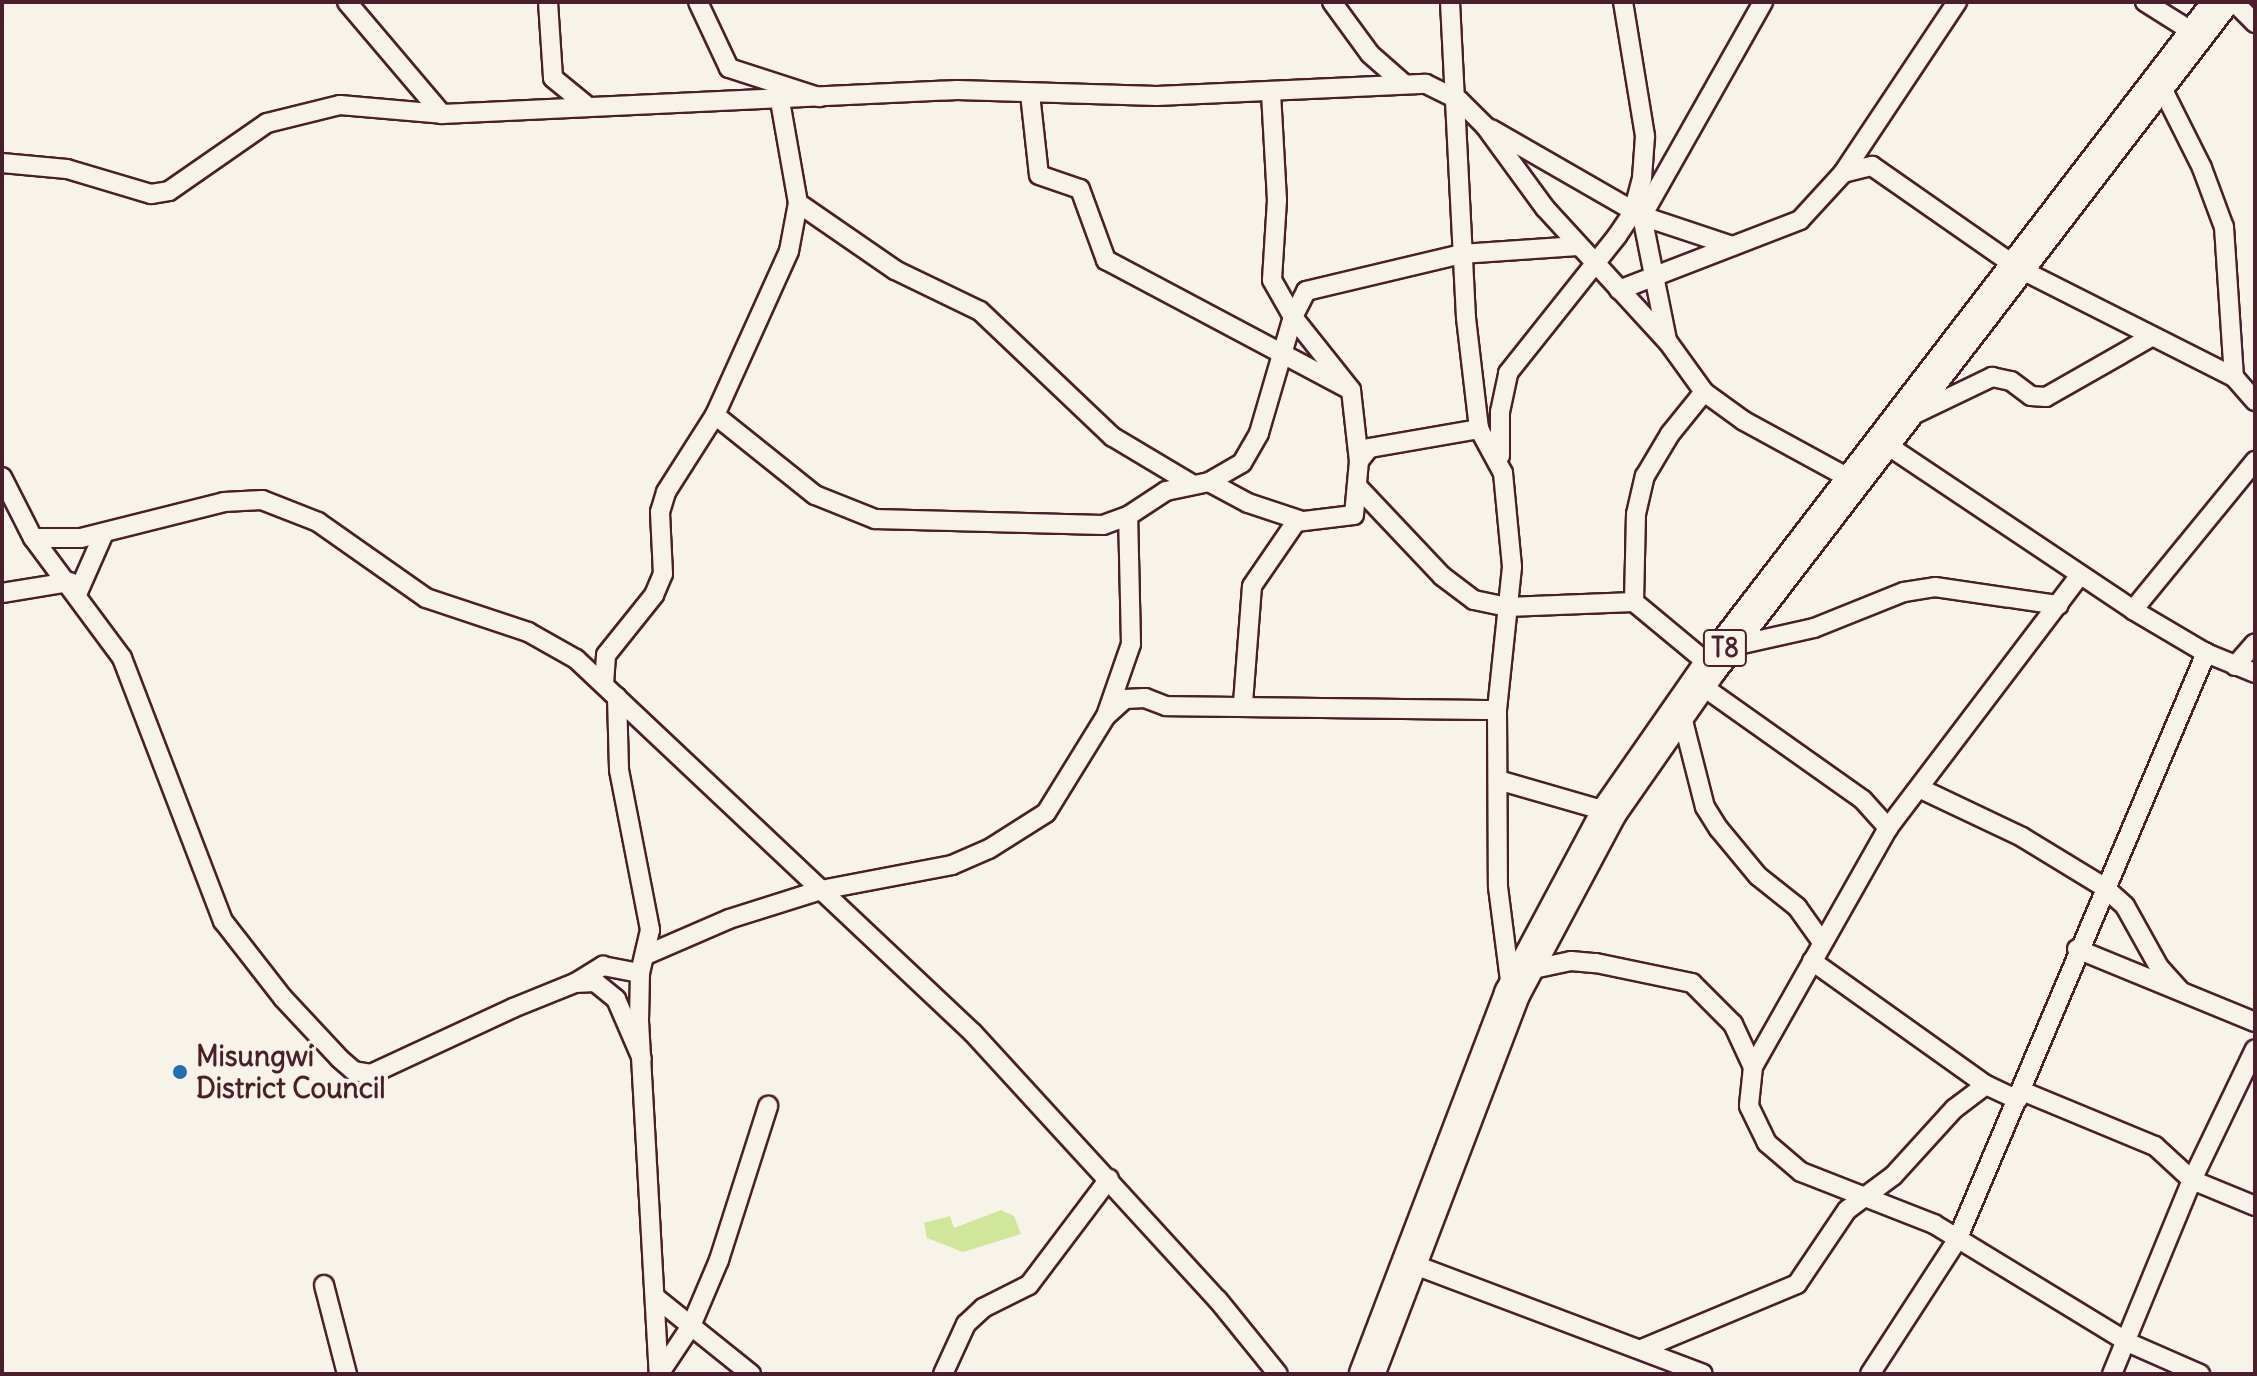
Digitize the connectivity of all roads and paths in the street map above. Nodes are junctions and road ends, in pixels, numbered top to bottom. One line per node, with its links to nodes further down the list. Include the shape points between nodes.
1 (347, 2): 22 (street)
2 (548, 2): 21 (street, via 553,78)
3 (698, 2): 18 (street, via 729,68)
4 (1332, 2): 15 (street, via 1363,45)
5 (1450, 2): 19 (street)
6 (1623, 2): 27 (street, via 1645,136)
7 (1763, 2): 27 (street)
8 (1957, 2): 25 (street)
9 (2145, 2): 13 (street)
10 (2221, 2): 13 (highway, T8)
11 (2234, 2): 12 (street)
12 (2255, 23)
13 (2196, 34): 14 (highway, T8)
14 (2159, 82): 32 (highway, T8); 39 (street, via 2202,168 2224,227)
15 (1403, 83): 16 (street); 19 (street, via 1426,84)
16 (1271, 93): 17 (street); 35 (street, via 1277,200 1272,280)
17 (1030, 94): 18 (street, via 957,90); 38 (street, via 1039,175 1080,189 1106,260 1170,290)
18 (821, 98): 20 (street)
19 (1459, 100): 23 (street); 30 (street)
20 (780, 101): 21 (street); 26 (street)
21 (586, 105): 22 (street)
22 (442, 114): 24 (street, via 340,105 303,110 267,123 186,183 151,194 67,169)
23 (1485, 126): 27 (street); 28 (street)
24 (2, 163)
25 (1843, 173): 29 (street, via 1800,220); 32 (street, via 1857,166 1887,172)
26 (798, 203): 42 (street, via 789,251 771,301); 51 (street, via 895,270 980,311 1113,437)
27 (1637, 214): 29 (street); 31 (street); 33 (street)
28 (1578, 246): 30 (street); 31 (street)
29 (1732, 246): 33 (street)
30 (1461, 254): 35 (street, via 1306,291); 43 (street)
31 (1595, 266): 34 (street); 45 (street, via 1508,373 1500,412)
32 (2018, 268): 36 (street); 44 (highway, T8)
33 (1650, 276): 34 (street); 37 (street)
34 (1619, 290): 37 (street)
35 (1293, 317): 38 (street); 40 (street)
36 (2151, 337): 39 (street); 44 (street, via 2046,397 2031,396 2011,381 1992,377)
37 (1668, 342): 41 (street)
38 (1281, 357): 40 (street); 50 (street, via 1248,454 1235,470)
39 (2248, 389)
40 (1351, 390): 46 (street)
41 (1704, 392): 49 (street, via 1744,421); 62 (street, via 1645,476 1636,514)
42 (715, 415): 53 (street, via 815,495 875,519 956,518 1052,526 1103,525); 72 (street, via 666,492 660,512 663,574 654,595 606,655)
43 (1479, 429): 45 (street); 46 (street, via 1369,448)
44 (1893, 432): 49 (highway, T8); 59 (street)
45 (1500, 458): 64 (street, via 1512,567)
46 (1359, 461): 52 (street)
47 (2255, 461): 65 (street)
48 (2, 477): 58 (street)
49 (1854, 481): 71 (highway, T8)
50 (1209, 482): 51 (street); 55 (street)
51 (1190, 483): 53 (street, via 1166,491)
52 (1357, 486): 54 (street); 57 (street)
53 (1128, 516): 69 (street, via 1131,644)
54 (1352, 517): 55 (street); 57 (street)
55 (1299, 520): 74 (street, via 1252,586)
56 (104, 533): 58 (street); 60 (street); 72 (street, via 224,502 280,505 318,522 426,598 528,632 576,659)
57 (1399, 533): 64 (street, via 1463,593)
58 (33, 538): 60 (street)
59 (2080, 575): 63 (street); 65 (street)
60 (74, 587): 61 (street); 92 (street, via 122,658 223,921 300,1019 354,1071 371,1074 389,1067)
61 (2, 593)
62 (1634, 602): 64 (street); 71 (street)
63 (2059, 605): 71 (street, via 1935,587 1904,592); 78 (street)
64 (1507, 607): 75 (street)
65 (2133, 610): 67 (street)
66 (2255, 643): 68 (street)
67 (2206, 653): 68 (street); 83 (street)
68 (2235, 666): 70 (street)
69 (1123, 668): 73 (street); 76 (street)
70 (2255, 673)
71 (1704, 676): 79 (street); 81 (highway, T8); 87 (street, via 1712,818 1738,854 1797,907)
72 (610, 690): 85 (street); 90 (street, via 619,770 650,930)
73 (1145, 698): 74 (street, via 1166,706); 76 (street, via 1125,699)
74 (1243, 703): 75 (street)
75 (1497, 710): 77 (street)
76 (1106, 716): 85 (street, via 1046,813 1026,830 952,865)
77 (1498, 780): 81 (street); 91 (street, via 1498,887)
78 (1919, 788): 80 (street); 84 (street, via 2022,837)
79 (1863, 800): 80 (street); 82 (street)
80 (1899, 811): 82 (street)
81 (1609, 812): 91 (highway, T8)
82 (1888, 828): 87 (street)
83 (2115, 863): 84 (street); 86 (street)
84 (2104, 887): 86 (street); 88 (street)
85 (821, 890): 90 (street, via 729,919); 103 (street, via 973,1033)
86 (2125, 906): 93 (street, via 2159,967)
87 (1822, 942): 89 (street)
88 (2077, 949): 93 (street); 101 (street)
89 (1812, 961): 95 (street); 100 (street)
90 (643, 964): 92 (street, via 603,966); 98 (street)
91 (1518, 982): 96 (street, via 1571,961 1692,983); 108 (highway, T8)
92 (575, 983): 98 (street, via 595,982 607,989)
93 (2180, 990): 94 (street)
94 (2255, 1022)
95 (1774, 1028): 96 (street); 99 (street)
96 (1739, 1034): 99 (street)
97 (2255, 1049): 104 (street)
98 (642, 1059): 110 (street)
99 (1753, 1067): 105 (street, via 1749,1106 1752,1122 1767,1143 1801,1172)
100 (1986, 1085): 101 (street); 105 (street)
101 (2020, 1096): 104 (street, via 2155,1146); 107 (street)
102 (768, 1106): 111 (street, via 719,1260)
103 (1109, 1179): 117 (street, via 1029,1285 983,1308 966,1324); 118 (street)
104 (2192, 1180): 106 (street); 112 (street)
105 (1869, 1197): 107 (street, via 1907,1211); 113 (street, via 1840,1217 1797,1284)
106 (2255, 1206)
107 (1957, 1240): 112 (street); 121 (street)
108 (1407, 1262): 113 (street); 119 (highway, T8)
109 (324, 1285): 114 (street)
110 (655, 1297): 111 (street); 115 (street)
111 (691, 1326): 115 (street); 116 (street)
112 (2127, 1342): 122 (street); 123 (street)
113 (1644, 1348): 120 (street)
114 (347, 1374)
115 (659, 1374)
116 (751, 1374)
117 (943, 1374)
118 (1278, 1374)
119 (1367, 1374)
120 (1703, 1374)
121 (1870, 1374)
122 (2111, 1374)
123 (2200, 1374)

